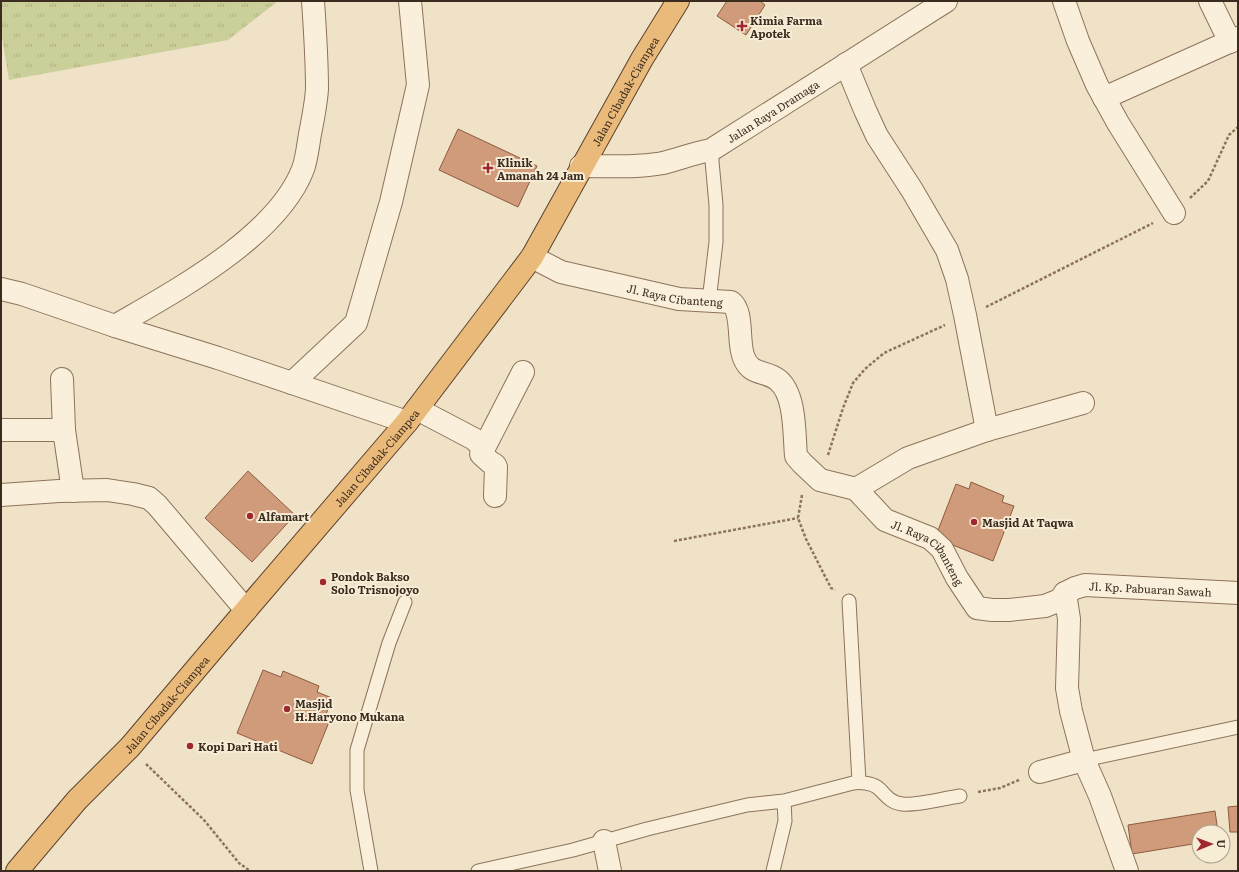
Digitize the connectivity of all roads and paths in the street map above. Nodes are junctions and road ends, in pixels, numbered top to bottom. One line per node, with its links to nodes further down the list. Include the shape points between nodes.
1 (313, 1): 18 (street, via 316,97 303,169 294,186 263,227 180,288)
2 (410, 1): 21 (street, via 418,85 391,202 356,323)
3 (678, 1): 12 (highway, Jalan Cibadak-Ciampea)
4 (946, 1): 8 (street, Jalan Raya Dramaga)
5 (1064, 1): 9 (street, via 1096,85)
6 (1210, 1): 7 (street)
7 (1234, 40): 9 (street)
8 (846, 64): 11 (street, Jalan Raya Dramaga); 17 (street, via 877,136 947,250)
9 (1104, 98): 13 (street)
10 (1238, 127): 13 (path, via 1229,135 1208,181)
11 (711, 150): 12 (street, Jalan Raya Dramaga, via 662,163); 16 (lane, via 716,205 716,242)
12 (581, 166): 14 (highway, Jalan Cibadak-Ciampea)
13 (1174, 213): 17 (path)
14 (532, 257): 16 (street, Jl. Raya Cibanteng, via 562,272 679,299); 23 (highway, Jalan Cibadak-Ciampea)
15 (1, 290): 18 (street, via 22,294)
16 (708, 301): 28 (street, Jl. Raya Cibanteng, via 734,304 738,311 743,357 749,367 778,380 790,396 796,456)
17 (965, 315): 26 (street); 28 (path, via 884,353 865,369 853,383 842,408)
18 (115, 326): 21 (street)
19 (523, 372): 27 (street)
20 (62, 379): 25 (street)
21 (292, 383): 23 (street)
22 (1083, 403): 26 (street)
23 (412, 416): 27 (street, via 474,439); 38 (highway, Jalan Cibadak-Ciampea)
24 (1, 430): 25 (street)
25 (64, 430): 30 (street)
26 (987, 430): 29 (street, via 908,458)
27 (484, 448): 32 (street, via 481,454 496,468)
28 (820, 480): 29 (street, Jl. Raya Cibanteng)
29 (856, 489): 34 (street, Jl. Raya Cibanteng, via 885,520 930,538 942,549 977,608 1009,610 1045,606 1060,600)
30 (73, 491): 31 (street); 38 (street, via 107,490 149,498)
31 (1, 495)
32 (495, 496)
33 (674, 540): 36 (path, via 798,518 831,588)
34 (1065, 593): 35 (street, Jl. Kp. Pabuaran Sawah, via 1086,585); 41 (street, via 1069,619 1068,688 1071,711)
35 (1238, 593)
36 (849, 601): 43 (lane)
37 (405, 602): 49 (lane, via 389,643 357,750 357,790)
38 (246, 610): 40 (highway, Jalan Cibadak-Ciampea)
39 (1238, 728): 41 (lane)
40 (130, 747): 47 (highway, Jalan Cibadak-Ciampea, via 76,800); 48 (path, via 204,820 239,863)
41 (1084, 760): 42 (street); 53 (street)
42 (1040, 772): 44 (path, via 1000,788)
43 (859, 782): 44 (lane, via 876,786 889,800 902,804); 45 (lane)
44 (960, 796)
45 (784, 801): 46 (lane, via 747,805); 52 (lane, via 785,822)
46 (604, 841): 50 (lane); 51 (street)
47 (17, 871)
48 (250, 871)
49 (371, 871)
50 (478, 871)
51 (610, 871)
52 (773, 871)
53 (1127, 871)

